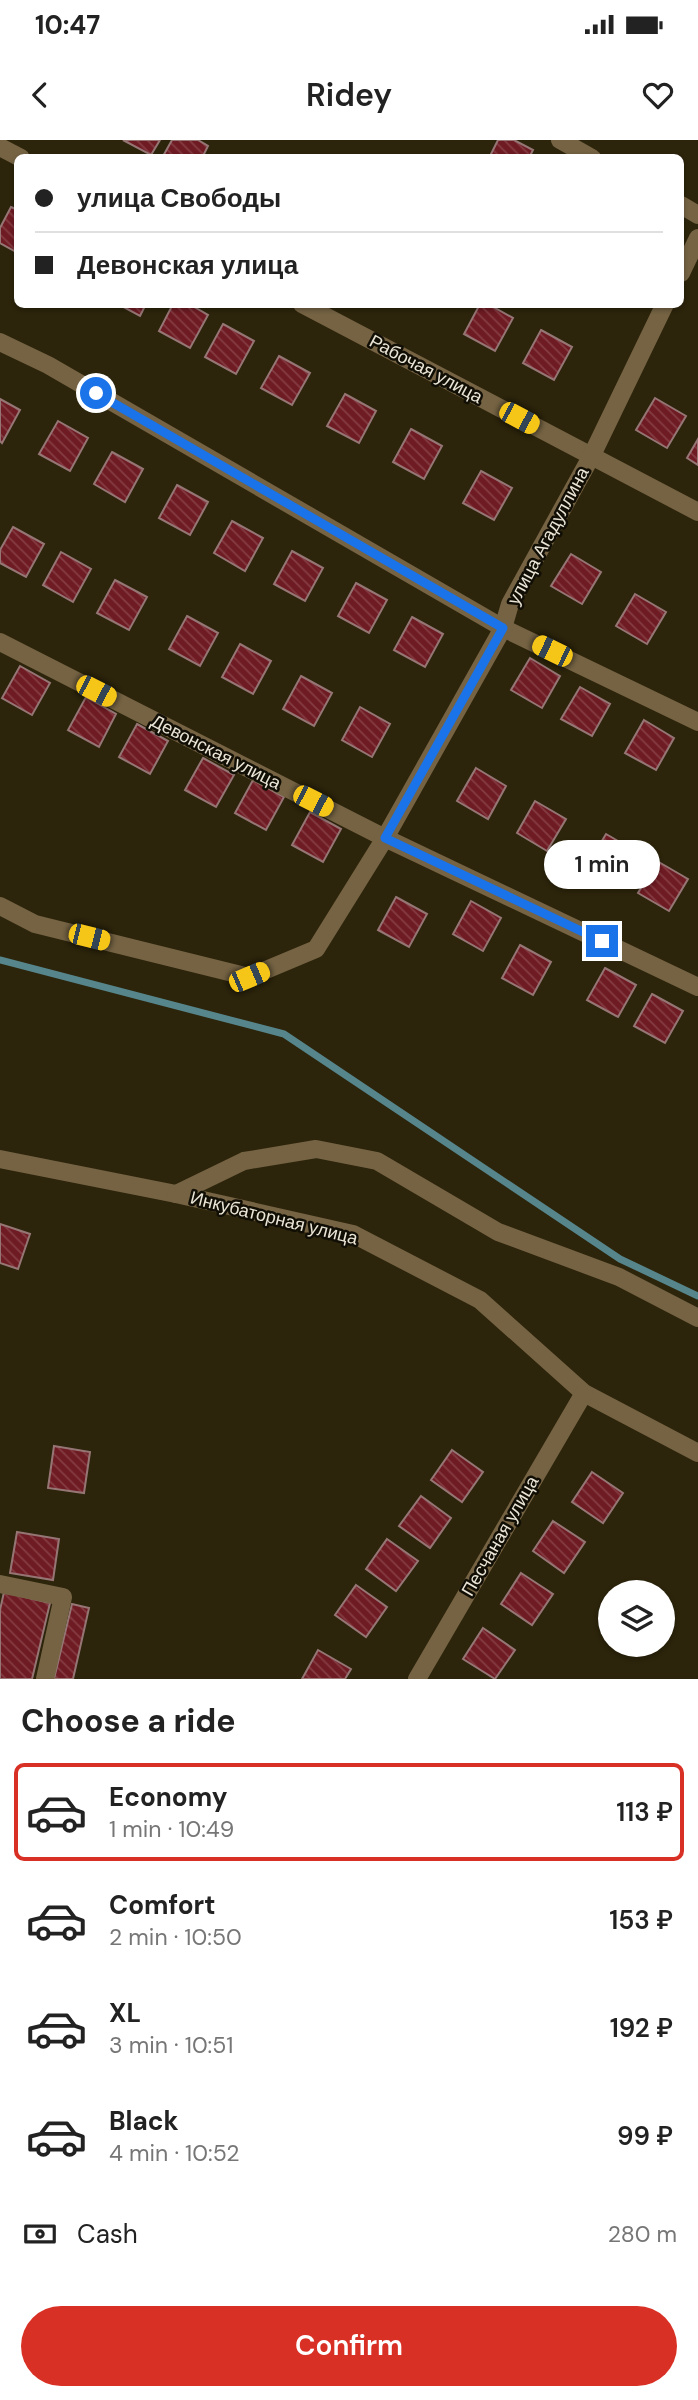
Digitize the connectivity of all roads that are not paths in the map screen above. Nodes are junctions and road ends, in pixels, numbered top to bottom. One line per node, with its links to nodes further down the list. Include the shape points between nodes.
1 (560, 140): 2 (street)
2 (585, 154)
3 (698, 238): 4 (street)
4 (684, 267)
5 (310, 308): 8 (street, Рабочая улица)
6 (663, 308): 8 (street, улица Агадуллина)
7 (0, 342): 10 (street, via 60,372)
8 (592, 456): 9 (street, Рабочая улица); 10 (street, улица Агадуллина, via 510,604)
9 (698, 512)
10 (503, 628): 12 (street); 13 (street, улица Агадуллина)
11 (0, 642): 13 (street, Девонская улица)
12 (698, 722)
13 (385, 838): 14 (street, улица Агадуллина, via 316,949 249,977 35,924); 15 (street, Девонская улица)
14 (0, 906)
15 (698, 987)
16 (0, 1159): 17 (street, Инкубаторная улица)
17 (176, 1194): 18 (street, via 244,1161 316,1149 377,1161 498,1232 619,1277); 19 (street, Инкубаторная улица, via 353,1234 481,1300)
18 (698, 1318)
19 (584, 1392): 20 (street, Инкубаторная улица); 23 (street, Песчаная улица)
20 (698, 1453)
21 (0, 1584): 22 (street, via 63,1597)
22 (45, 1679)
23 (417, 1679)

